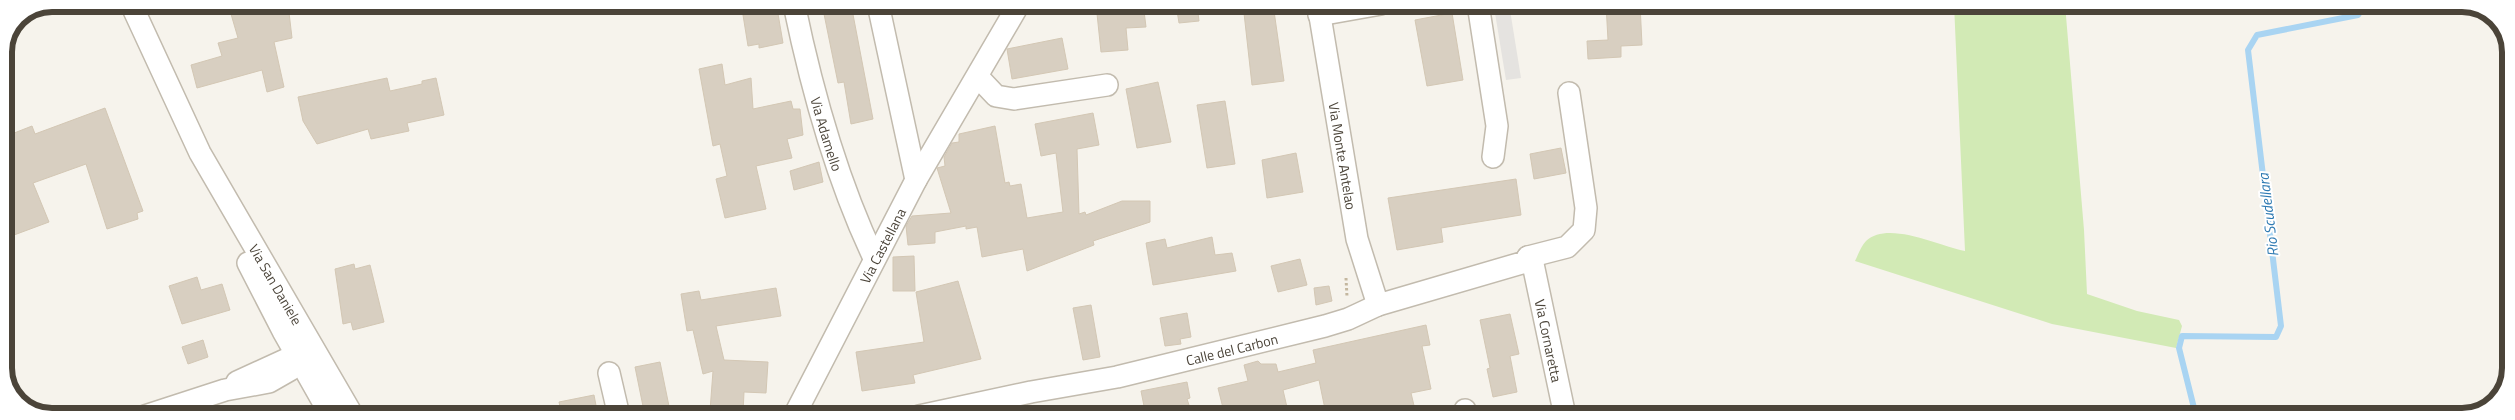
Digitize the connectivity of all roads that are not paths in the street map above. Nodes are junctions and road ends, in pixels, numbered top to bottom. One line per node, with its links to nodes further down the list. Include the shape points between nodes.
1 (135, 12): 10 (street, Via San Daniele)
2 (796, 12): 13 (street, Via Adamello, via 809,75 841,179)
3 (880, 12): 12 (street)
4 (1014, 12): 7 (street, Via Castellana)
5 (1319, 13): 16 (street, Via Monte Antelao, via 1357,239)
6 (1479, 13): 11 (street, via 1497,126)
7 (978, 77): 8 (street, via 996,96 1014,99); 12 (street, Via Castellana)
8 (1107, 85)
9 (1569, 93): 14 (street, Calle del Carbon, via 1586,208 1584,230 1567,247)
10 (200, 153): 15 (street, Via San Daniele); 17 (street, Via San Daniele, via 210,184)
11 (1493, 157)
12 (916, 180): 13 (street, Via Castellana)
13 (874, 258): 27 (street, Via Castellana)
14 (1530, 260): 16 (street, Calle del Carbon); 29 (street, Via Cornaretta)
15 (280, 293): 18 (street, via 280,310 302,351); 25 (street, Via San Daniele)
16 (1378, 305): 28 (street, Calle del Carbon, via 1348,319 1208,356)
17 (277, 321): 18 (street, Via San Daniele); 20 (street, via 280,340)
18 (299, 357): 20 (street, via 290,370); 23 (street, Via San Daniele); 24 (street, via 309,361)
19 (610, 373): 26 (street)
20 (268, 374): 21 (street); 22 (street, via 298,388)
21 (173, 407)
22 (325, 407)
23 (327, 407)
24 (338, 407)
25 (349, 407)
26 (617, 407)
27 (798, 407)
28 (959, 407)
29 (1564, 408)

